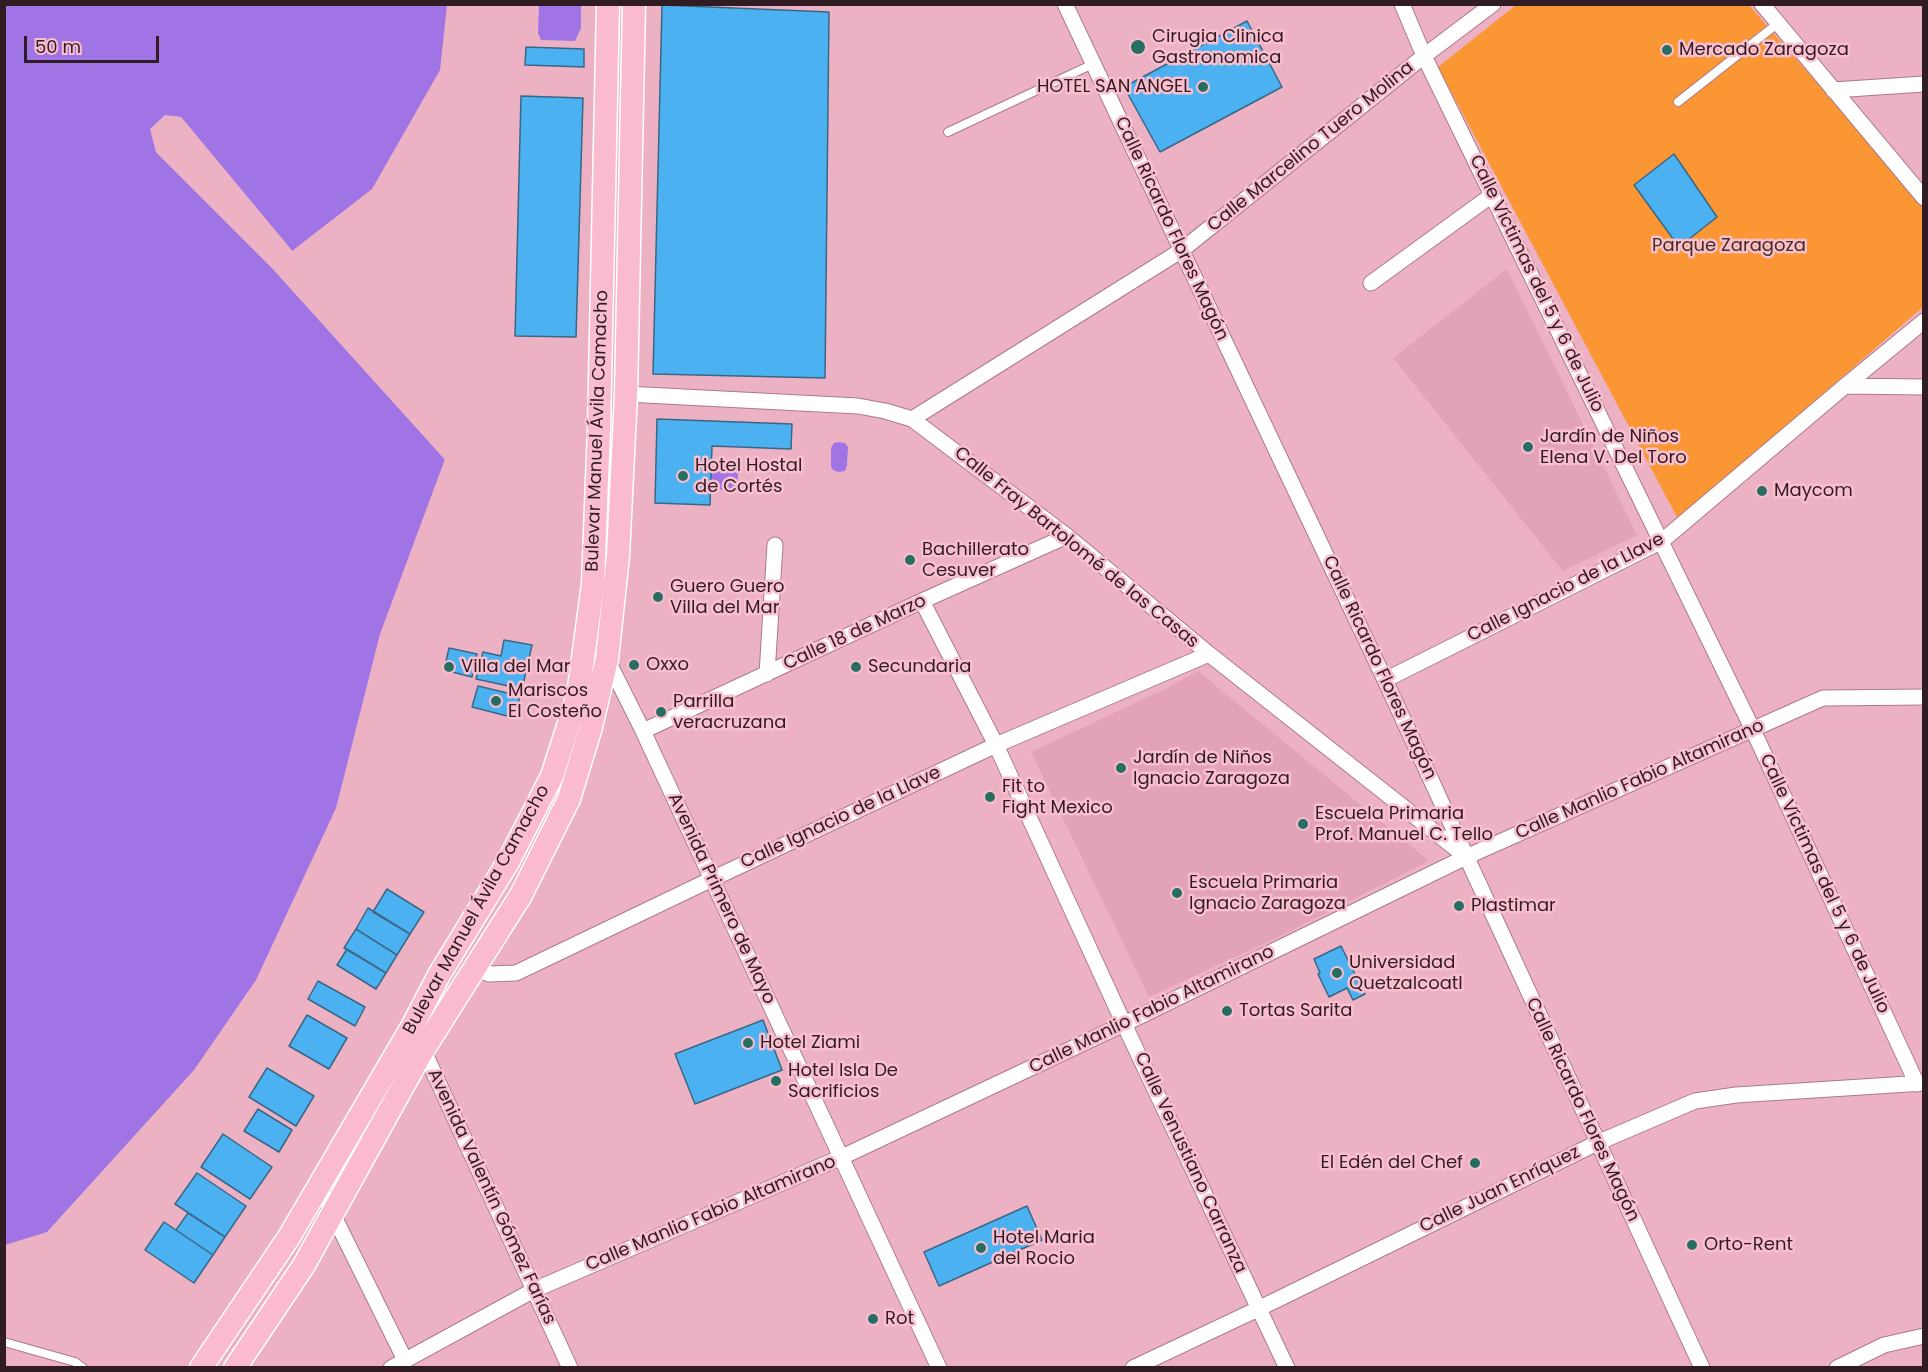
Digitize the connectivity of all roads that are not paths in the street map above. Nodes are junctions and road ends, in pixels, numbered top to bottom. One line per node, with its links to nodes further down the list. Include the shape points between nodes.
1 (608, 4): 39 (main road, Bulevar Manuel Ávila Camacho, via 593,584 578,695 552,776 508,862)
2 (634, 4): 21 (main road, Bulevar Manuel Ávila Camacho)
3 (1065, 4): 9 (street, Calle Ricardo Flores Magón)
4 (1402, 4): 8 (street, Calle Víctimas del 5 y 6 de Julio)
5 (1493, 4): 8 (street, Calle Marcelino Tuero Molina)
6 (1762, 4): 7 (street)
7 (1777, 24): 11 (street); 12 (lane)
8 (1424, 56): 14 (street, Calle Víctimas del 5 y 6 de Julio); 16 (street, Calle Marcelino Tuero Molina)
9 (1093, 64): 13 (lane); 16 (street, Calle Ricardo Flores Magón)
10 (1923, 84): 11 (street)
11 (1833, 90): 15 (street)
12 (1678, 102)
13 (948, 132)
14 (1492, 195): 17 (street); 24 (street, Calle Víctimas del 5 y 6 de Julio)
15 (1923, 198)
16 (1182, 250): 22 (street, Calle Marcelino Tuero Molina); 30 (street, Calle Ricardo Flores Magón)
17 (1371, 283)
18 (1923, 321): 19 (street, Calle Ignacio de la Llave)
19 (1845, 386): 20 (street); 24 (street, Calle Ignacio de la Llave)
20 (1923, 387)
21 (626, 394): 22 (street, Calle Fray Bartolomé de las Casas, via 858,406); 28 (main road, Bulevar Manuel Ávila Camacho, via 618,556)
22 (912, 419): 23 (street, Calle Fray Bartolomé de las Casas)
23 (1067, 536): 26 (street, Calle 18 de Marzo); 27 (street, Calle Fray Bartolomé de las Casas)
24 (1662, 541): 30 (street, Calle Ignacio de la Llave); 32 (street, Calle Víctimas del 5 y 6 de Julio)
25 (775, 544): 29 (street)
26 (922, 601): 29 (street, Calle 18 de Marzo); 34 (street, Calle Venustiano Carranza)
27 (1209, 654): 34 (street, Calle Ignacio de la Llave); 35 (street, Calle Fray Bartolomé de las Casas)
28 (607, 659): 33 (street, Avenida Primero de Mayo); 37 (main road, Bulevar Manuel Ávila Camacho, via 569,799 521,895)
29 (767, 674): 33 (street, Calle 18 de Marzo)
30 (1385, 680): 35 (street, Calle Ricardo Flores Magón)
31 (1923, 697): 32 (street, Calle Manlio Fabio Altamirano, via 1823,698)
32 (1753, 730): 35 (street, Calle Manlio Fabio Altamirano); 41 (street, Calle Víctimas del 5 y 6 de Julio)
33 (643, 731): 36 (street, Avenida Primero de Mayo)
34 (996, 745): 36 (street, Calle Ignacio de la Llave); 38 (street, Calle Venustiano Carranza)
35 (1466, 857): 38 (street, Calle Manlio Fabio Altamirano); 42 (street, Calle Ricardo Flores Magón)
36 (711, 879): 37 (street, Calle Ignacio de la Llave, via 516,973 489,974); 43 (street, Avenida Primero de Mayo)
37 (475, 968): 40 (main road, Bulevar Manuel Ávila Camacho)
38 (1124, 1024): 43 (street, Calle Manlio Fabio Altamirano); 47 (street, Calle Venustiano Carranza)
39 (413, 1025): 40 (street, Avenida Valentín Gómez Farías); 44 (main road, Bulevar Manuel Ávila Camacho)
40 (423, 1050): 45 (main road, Bulevar Manuel Ávila Camacho); 46 (street, Avenida Valentín Gómez Farías)
41 (1920, 1084): 42 (street, Calle Juan Enríquez, via 1695,1101)
42 (1597, 1143): 47 (street, Calle Juan Enríquez); 58 (street, Calle Ricardo Flores Magón)
43 (842, 1157): 46 (street, Calle Manlio Fabio Altamirano); 55 (street, Avenida Primero de Mayo)
44 (318, 1184): 45 (street); 52 (main road, Bulevar Manuel Ávila Camacho, via 289,1237)
45 (333, 1212): 50 (street); 53 (main road, Bulevar Manuel Ávila Camacho)
46 (534, 1290): 50 (street, Calle Manlio Fabio Altamirano); 54 (street, Avenida Valentín Gómez Farías)
47 (1260, 1308): 56 (street, Calle Juan Enríquez); 57 (street, Calle Venustiano Carranza)
48 (1923, 1336): 59 (street, via 1884,1345)
49 (4, 1342): 51 (lane)
50 (397, 1365)
51 (84, 1368)
52 (201, 1368)
53 (235, 1368)
54 (570, 1368)
55 (939, 1368)
56 (1133, 1368)
57 (1287, 1368)
58 (1702, 1368)
59 (1837, 1368)

